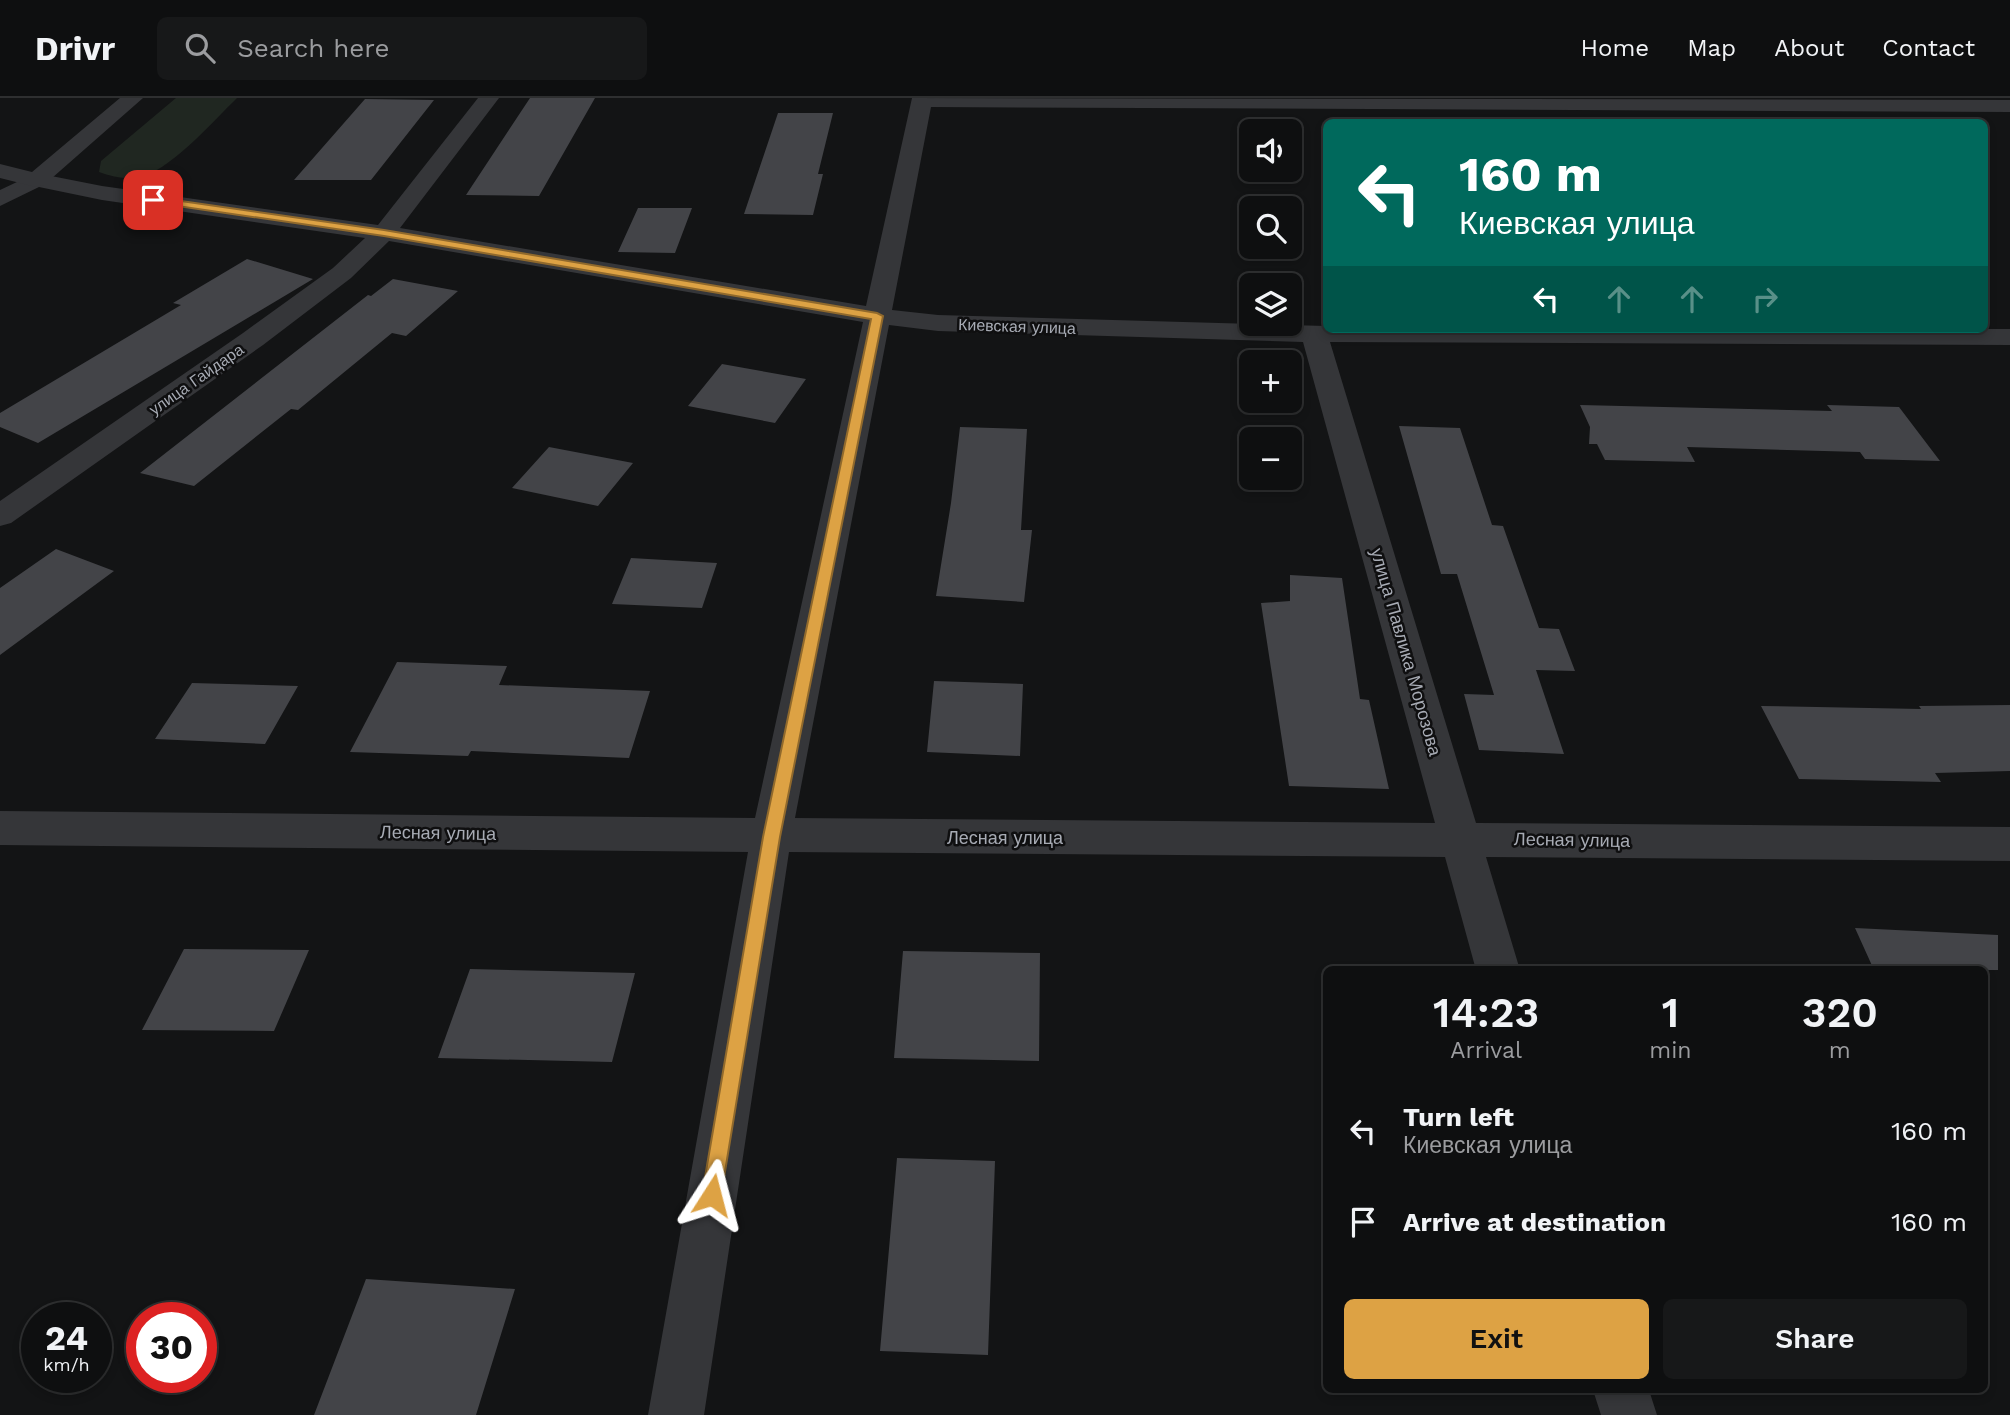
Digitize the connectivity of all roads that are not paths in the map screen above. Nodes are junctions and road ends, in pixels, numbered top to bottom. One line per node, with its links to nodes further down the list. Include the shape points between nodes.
1 (133, 98): 6 (street)
2 (489, 98): 8 (street, улица Гайдара)
3 (921, 100): 4 (street); 9 (street)
4 (2010, 106)
5 (0, 171): 6 (street, Киевская улица)
6 (36, 180): 7 (street); 8 (street, Киевская улица)
7 (0, 199)
8 (384, 233): 9 (street, Киевская улица); 12 (street, улица Гайдара, via 342,272 253,339)
9 (877, 316): 10 (street, Киевская улица, via 1002,326); 14 (street)
10 (1314, 334): 11 (street, Киевская улица); 15 (street, улица Павлика Морозова)
11 (2010, 337)
12 (0, 516)
13 (0, 828): 14 (street, Лесная улица)
14 (771, 837): 15 (street, Лесная улица); 19 (street)
15 (1460, 839): 16 (street, Лесная улица); 17 (street, улица Павлика Морозова)
16 (2010, 844)
17 (1497, 966)
18 (1622, 1393): 20 (street)
19 (676, 1415)
20 (1629, 1415)

